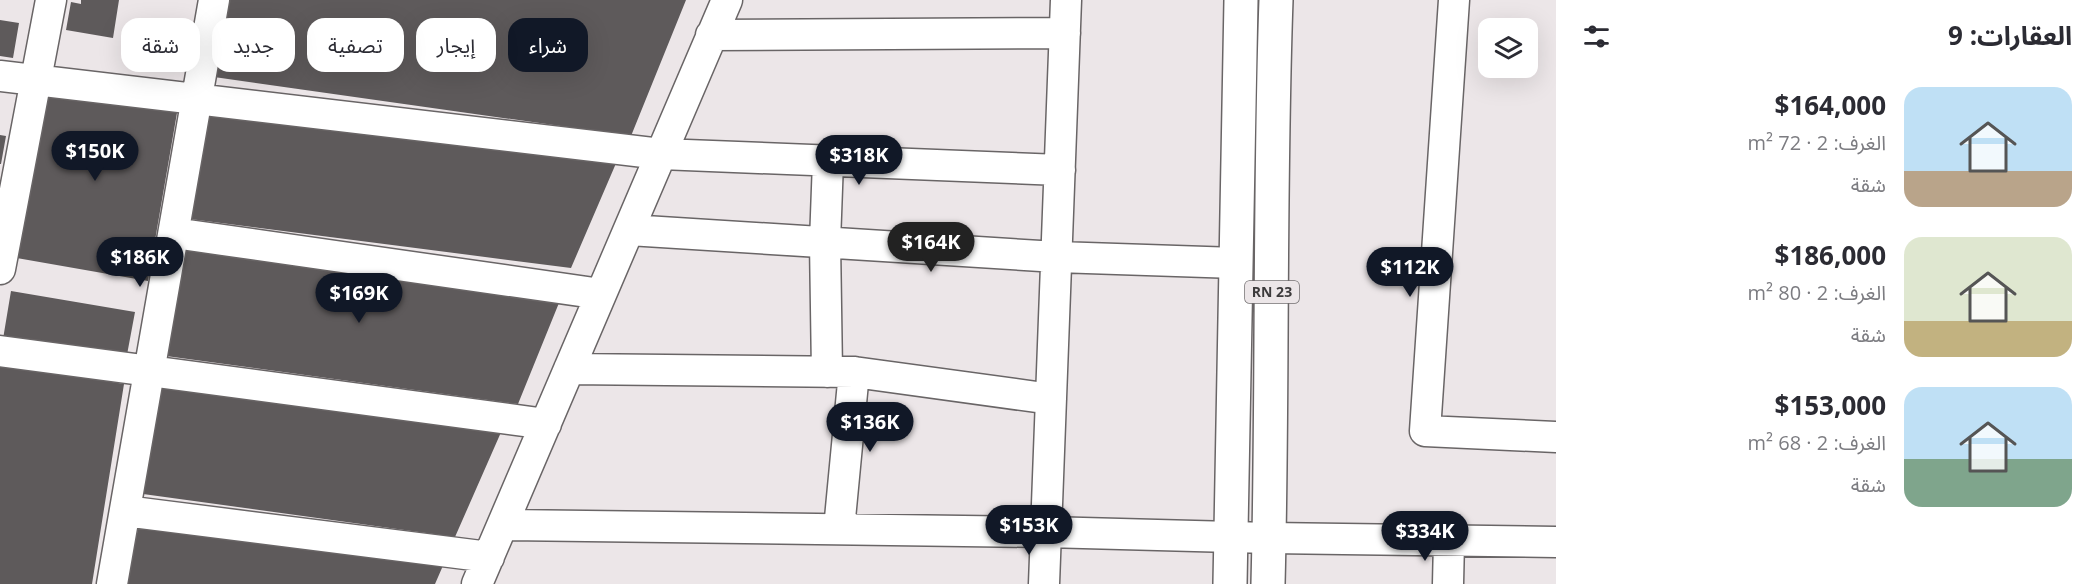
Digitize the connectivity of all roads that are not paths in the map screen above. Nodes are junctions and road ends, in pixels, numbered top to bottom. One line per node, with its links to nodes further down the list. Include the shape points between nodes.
1 (51, 0): 11 (street)
2 (214, 0): 12 (street)
3 (727, 0): 9 (street)
4 (1066, 0): 8 (street)
5 (1241, 0): 21 (main road, RN 23)
6 (1276, 0): 36 (main road, RN 23)
7 (1454, 0): 30 (street, via 1425,431)
8 (1065, 33): 9 (street); 15 (street)
9 (711, 35): 13 (street)
10 (0, 76): 11 (street)
11 (36, 80): 12 (street); 16 (street)
12 (197, 99): 13 (street); 18 (street)
13 (661, 154): 14 (street); 17 (street)
14 (828, 161): 15 (street); 19 (street)
15 (1059, 170): 20 (street)
16 (6, 209): 22 (street)
17 (628, 230): 19 (street); 23 (street)
18 (174, 233): 23 (street); 26 (street)
19 (825, 242): 20 (street); 27 (street)
20 (1056, 257): 21 (street); 28 (street)
21 (1236, 263): 35 (main road, RN 23)
22 (0, 269)
23 (601, 294): 25 (street)
24 (0, 351): 26 (street)
25 (569, 369): 27 (street); 29 (street)
26 (149, 371): 29 (street); 31 (street)
27 (841, 372): 28 (street); 33 (street)
28 (1051, 399): 34 (street)
29 (546, 424): 32 (street)
30 (1556, 437)
31 (125, 511): 39 (street); 40 (street)
32 (503, 525): 33 (street); 39 (street)
33 (839, 530): 34 (street)
34 (1046, 532): 35 (street); 41 (street)
35 (1231, 537): 36 (street); 42 (main road, RN 23)
36 (1269, 538): 37 (street); 43 (main road, RN 23)
37 (1449, 541): 38 (street); 44 (street)
38 (1556, 542)
39 (483, 571)
40 (112, 584)
41 (1044, 584)
42 (1230, 584)
43 (1268, 584)
44 (1449, 584)

